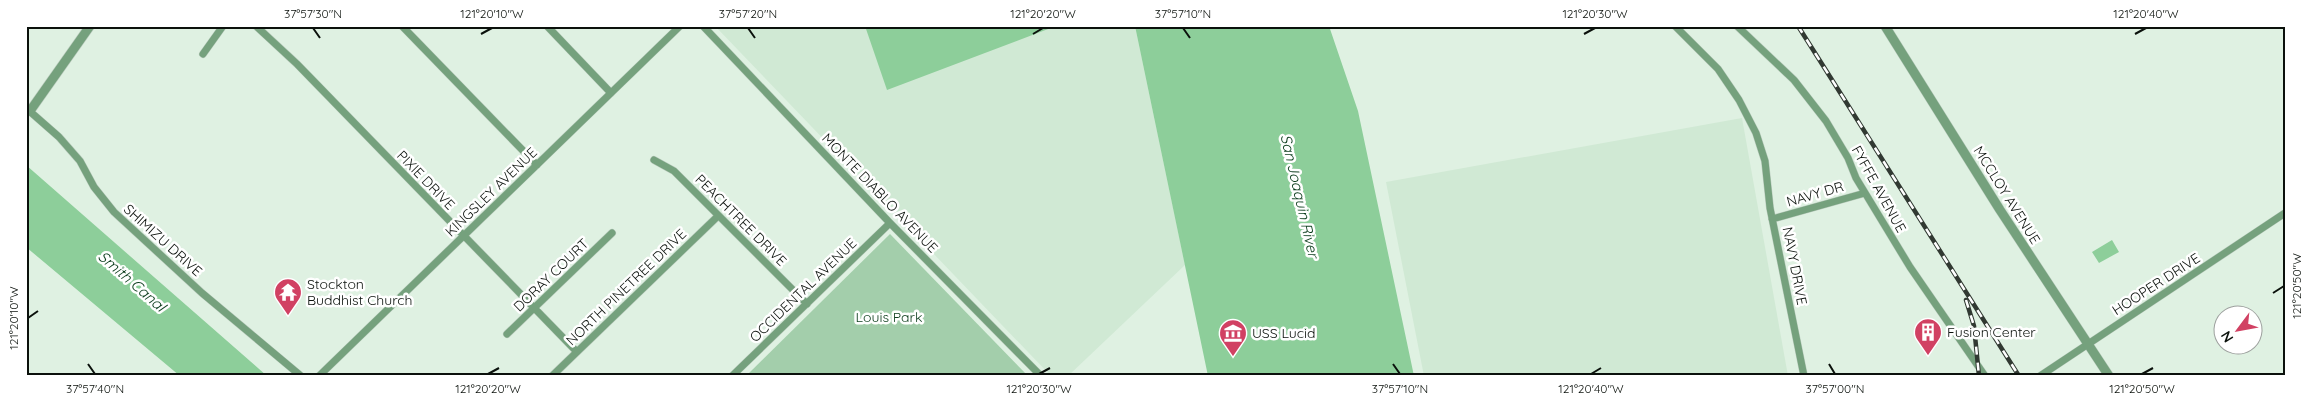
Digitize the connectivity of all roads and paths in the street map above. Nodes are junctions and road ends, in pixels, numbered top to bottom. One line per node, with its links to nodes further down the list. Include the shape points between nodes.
1 (90, 26): 13 (street)
2 (223, 26): 11 (street)
3 (256, 26): 22 (street, PIXIE DRIVE, via 297,64)
4 (402, 26): 15 (street)
5 (547, 26): 12 (street)
6 (680, 26): 12 (street, KINGSLEY AVENUE)
7 (703, 26): 20 (street, MONTE DIABLO AVENUE)
8 (1675, 26): 19 (street, NAVY DRIVE, via 1718,69 1748,116 1765,161)
9 (1737, 26): 16 (street, FYFFE AVENUE, via 1794,80 1813,104 1848,158)
10 (1886, 26): 26 (street, MCCLOY AVENUE)
11 (203, 54)
12 (612, 93): 15 (street, KINGSLEY AVENUE)
13 (28, 109): 28 (street, SHIMIZU DRIVE, via 80,160 94,187 114,212 202,293)
14 (654, 160): 18 (street, PEACHTREE DRIVE, via 674,170)
15 (537, 165): 22 (street, KINGSLEY AVENUE)
16 (1865, 193): 19 (street, NAVY DR); 34 (street, FYFFE AVENUE, via 1910,267)
17 (2285, 213): 26 (street, HOOPER DRIVE)
18 (718, 216): 23 (street, PEACHTREE DRIVE); 27 (street, NORTH PINETREE DRIVE)
19 (1772, 219): 33 (street, NAVY DRIVE)
20 (890, 223): 23 (street, OCCIDENTAL AVENUE); 32 (street, MONTE DIABLO AVENUE)
21 (612, 233): 24 (street, DORAY COURT)
22 (463, 236): 24 (street, PIXIE DRIVE); 29 (street, KINGSLEY AVENUE)
23 (807, 304): 31 (street, OCCIDENTAL AVENUE)
24 (534, 309): 25 (street, DORAY COURT); 27 (street, PIXIE DRIVE)
25 (507, 334)
26 (2088, 345): 35 (street, HOOPER DRIVE); 36 (street, MCCLOY AVENUE)
27 (577, 352): 30 (street, NORTH PINETREE DRIVE)
28 (301, 376)
29 (319, 376)
30 (552, 376)
31 (732, 376)
32 (1041, 376)
33 (1804, 376)
34 (1985, 376)
35 (2040, 376)
36 (2109, 376)

